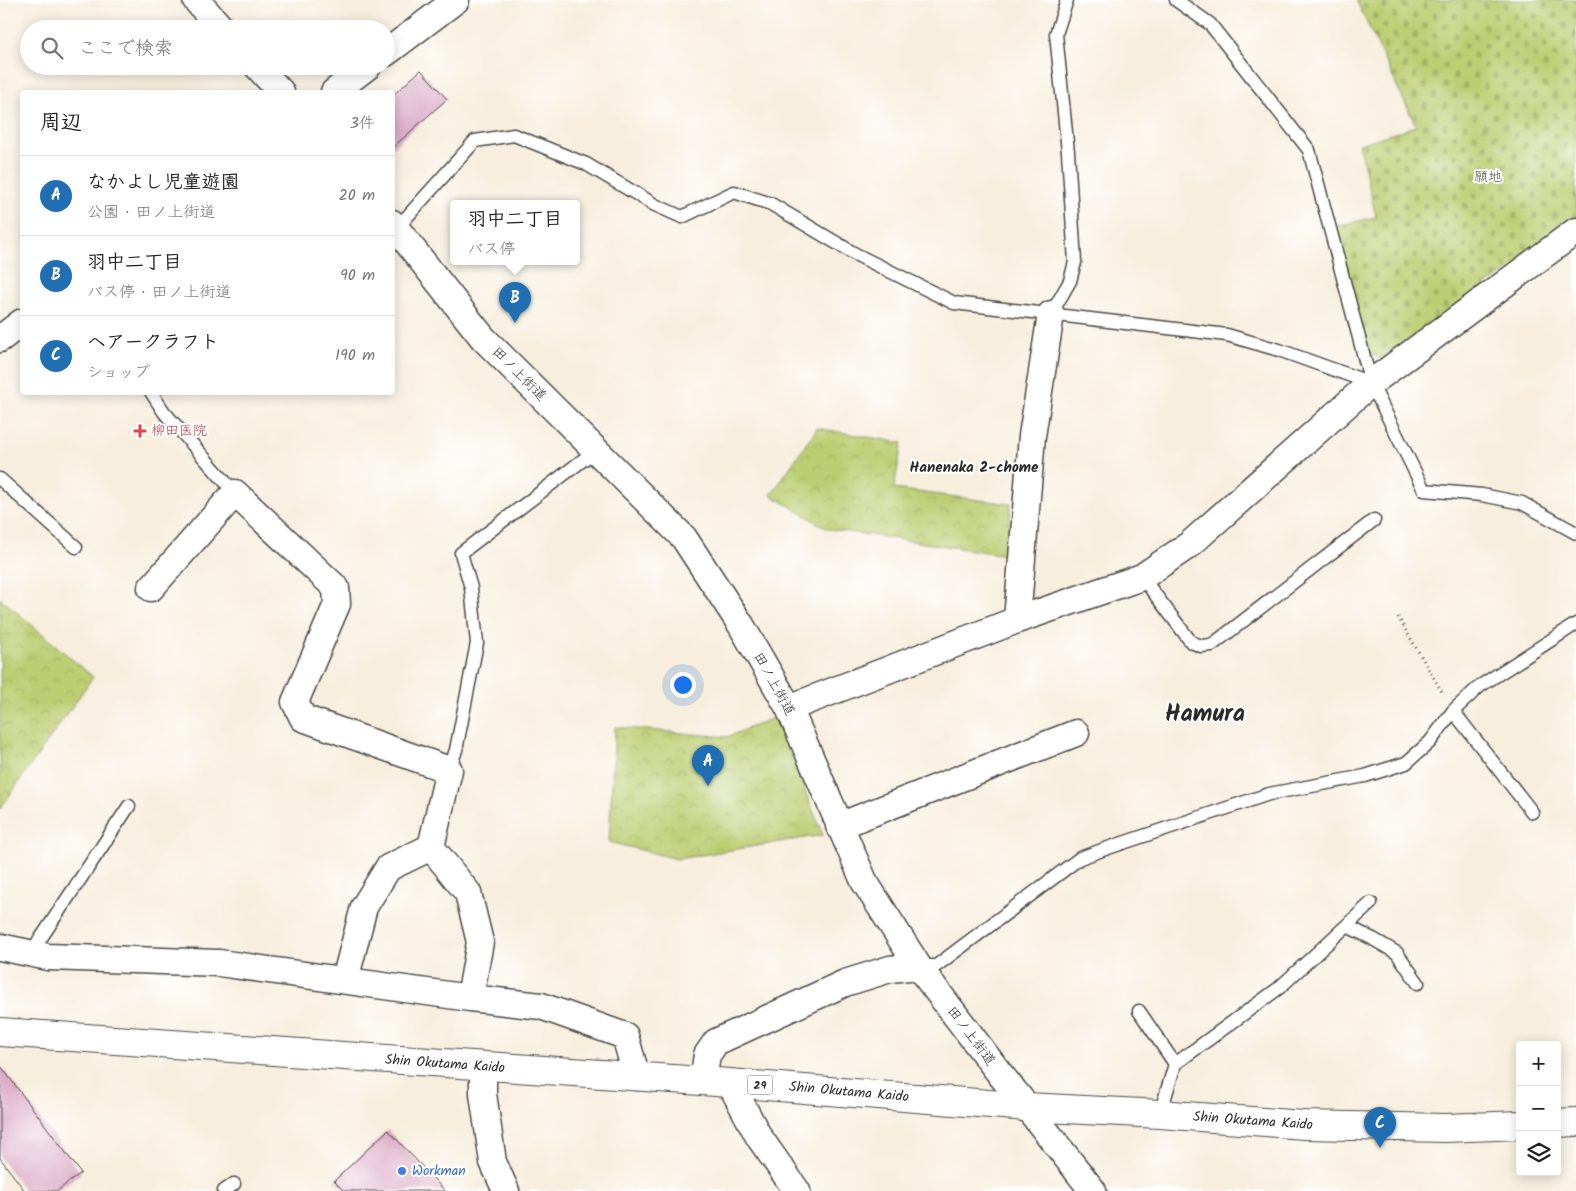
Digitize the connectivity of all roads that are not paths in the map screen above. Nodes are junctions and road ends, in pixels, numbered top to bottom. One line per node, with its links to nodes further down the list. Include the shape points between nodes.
1 (196, 0): 5 (street)
2 (456, 0): 6 (street)
3 (1067, 0): 13 (lane, via 1056,34 1075,262 1070,281)
4 (1176, 0): 16 (lane, via 1210,24 1309,150)
5 (214, 20)
6 (395, 46)
7 (265, 75): 9 (street)
8 (356, 75): 10 (street)
9 (279, 90)
10 (337, 90)
11 (395, 226): 13 (lane, via 475,141 514,135 586,164 655,206 682,217 734,192 771,204 855,254 954,303); 18 (street, 田ノ上街道, via 483,338)
12 (1576, 231): 16 (street)
13 (1051, 314): 16 (lane, via 1226,334); 26 (street, via 1032,436)
14 (20, 324): 15 (street)
15 (0, 339)
16 (1371, 383): 22 (lane, via 1424,490 1482,495 1522,503); 24 (street, via 1189,545)
17 (153, 395): 20 (lane)
18 (596, 450): 28 (street, 田ノ上街道, via 684,538); 31 (lane, via 461,553 471,588 477,643)
19 (0, 479): 23 (lane)
20 (235, 493): 25 (street); 31 (street, via 336,588 337,604 295,702 303,718)
21 (1374, 520): 24 (lane, via 1212,645 1201,646 1191,642)
22 (1576, 532)
23 (76, 547)
24 (1142, 577): 26 (street)
25 (151, 588)
26 (1017, 620): 28 (street)
27 (1576, 624): 29 (lane, via 1480,686)
28 (789, 708): 34 (street, 田ノ上街道)
29 (1453, 711): 33 (lane); 40 (lane, via 1430,742 1406,763 1365,776 1269,794 1080,858 936,966)
30 (1076, 733): 34 (street)
31 (450, 770): 35 (street)
32 (129, 806): 39 (lane)
33 (1532, 812)
34 (839, 826): 40 (street, 田ノ上街道, via 864,881)
35 (431, 847): 41 (street, via 388,868 364,907); 43 (street, via 468,893 480,942)
36 (1371, 903): 37 (lane)
37 (1347, 926): 42 (lane, via 1397,953); 46 (lane, via 1279,988)
38 (0, 947): 39 (street)
39 (31, 953): 41 (street, via 48,958 219,963)
40 (918, 966): 49 (street, via 890,969 844,983 716,1042 707,1055); 51 (street, 田ノ上街道)
41 (345, 980): 43 (street)
42 (1418, 983)
43 (470, 998): 48 (street, via 541,1006 625,1036)
44 (1139, 1011): 46 (lane)
45 (0, 1032): 47 (main road, Shin Okutama Kaido / 29)
46 (1175, 1064): 52 (lane)
47 (484, 1066): 48 (main road, Shin Okutama Kaido / 29); 56 (street, via 483,1094 493,1162)
48 (637, 1077): 49 (main road, Shin Okutama Kaido / 29)
49 (703, 1081): 50 (main road, Shin Okutama Kaido / 29)
50 (730, 1083): 51 (main road, Shin Okutama Kaido / 29); 57 (street, via 759,1137)
51 (1027, 1107): 52 (main road, Shin Okutama Kaido / 29); 58 (street, 田ノ上街道)
52 (1160, 1114): 55 (main road, Shin Okutama Kaido / 29, via 1304,1125 1446,1128)
53 (1576, 1122): 54 (main road)
54 (1561, 1123)
55 (1516, 1125)
56 (506, 1191)
57 (797, 1191)
58 (1093, 1191)

